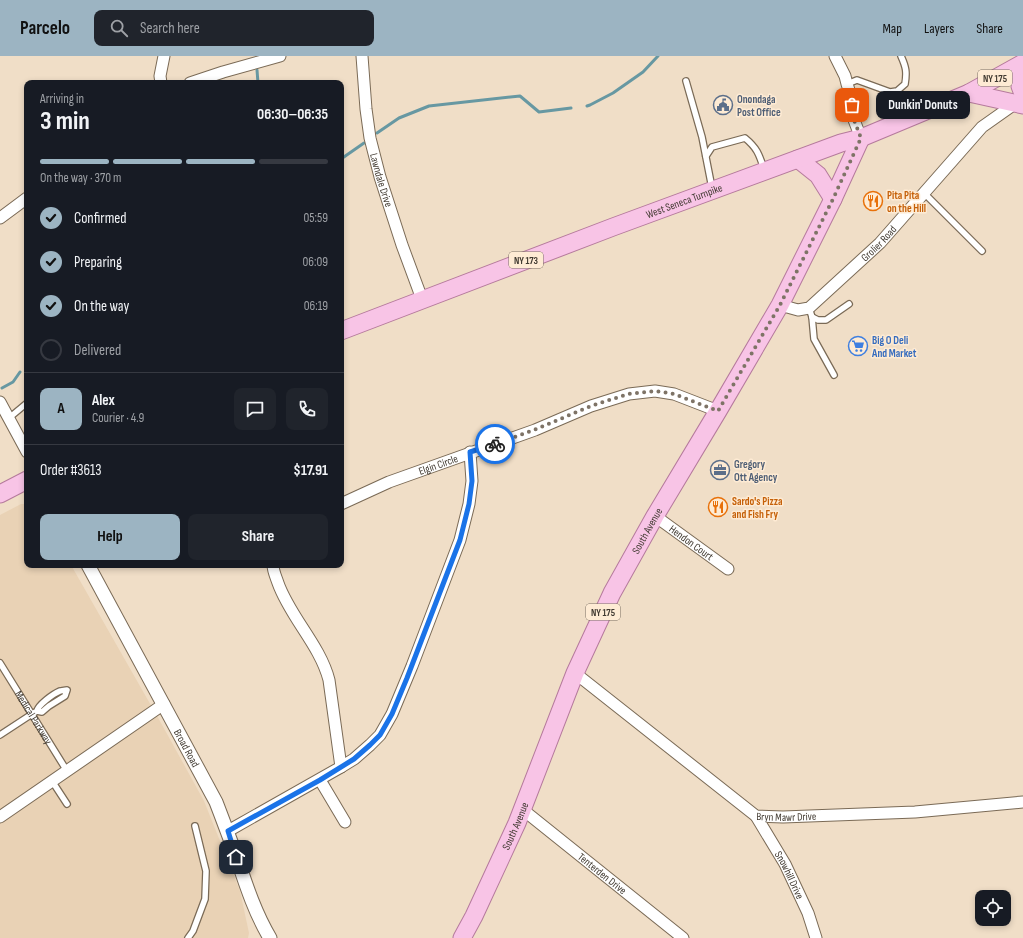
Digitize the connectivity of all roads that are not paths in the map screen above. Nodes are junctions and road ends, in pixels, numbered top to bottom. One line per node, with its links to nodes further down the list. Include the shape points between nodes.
1 (164, 56): 7 (street)
2 (280, 56): 8 (street)
3 (362, 56): 23 (street, Lawndale Drive, via 366,109 380,177)
4 (835, 56): 10 (street)
5 (901, 56): 10 (lane, via 905,65 905,84 897,90 890,92 857,80)
6 (1022, 63): 11 (main road, West Seneca Turnpike / NY 175); 12 (main road)
7 (161, 80)
8 (199, 80)
9 (686, 81): 14 (lane)
10 (847, 84): 13 (street, via 854,120)
11 (969, 93): 12 (main road); 13 (main road, West Seneca Turnpike / NY 173)
12 (1021, 101): 18 (street, Grolier Road, via 982,127)
13 (861, 138): 15 (main road, West Seneca Turnpike / NY 173); 19 (main road, South Avenue / NY 175)
14 (706, 156): 16 (lane, via 712,147 745,138 754,146); 17 (lane)
15 (798, 159): 16 (main road, West Seneca Turnpike / NY 173); 19 (main road, via 818,175)
16 (765, 172): 17 (main road, West Seneca Turnpike / NY 173)
17 (713, 191): 23 (main road, West Seneca Turnpike / NY 173)
18 (924, 193): 22 (lane); 26 (street, Grolier Road, via 871,252)
19 (833, 199): 25 (main road, South Avenue / NY 175)
20 (24, 200): 21 (street)
21 (0, 218)
22 (982, 251)
23 (422, 299): 27 (main road, West Seneca Turnpike / NY 173)
24 (849, 304): 26 (lane, via 826,320 818,320)
25 (780, 305): 26 (street); 31 (main road, South Avenue / NY 175)
26 (810, 312): 28 (lane, via 814,339)
27 (344, 330)
28 (834, 375)
29 (0, 402): 32 (street)
30 (24, 406): 32 (lane)
31 (718, 411): 34 (street, Elgin Circle, via 674,394 656,391 628,394); 38 (main road, South Avenue / NY 175)
32 (9, 418): 33 (street)
33 (24, 446)
34 (470, 452): 37 (street, Elgin Circle, via 389,482); 47 (street, via 472,481 460,540 412,666 392,714 380,735 354,759)
35 (24, 482): 36 (main road)
36 (0, 494)
37 (344, 503)
38 (655, 516): 41 (street, Hendon Court); 43 (main road, South Avenue / NY 175, via 612,593)
39 (90, 568): 44 (street, Broad Road)
40 (273, 568): 47 (street, via 287,602 328,673)
41 (728, 569)
42 (0, 663): 45 (lane, Medical Parkway)
43 (575, 673): 53 (main road, South Avenue / NY 175); 54 (street, Bryn Mawr Drive)
44 (164, 704): 48 (street); 58 (street, Broad Road, via 216,802)
45 (34, 713): 45 (lane, via 42,712 64,696 67,690 60,691 45,701); 46 (lane); 48 (lane, Medical Parkway)
46 (0, 735)
47 (341, 767): 49 (street)
48 (67, 771): 50 (street)
49 (320, 780): 56 (street); 58 (street)
50 (52, 781): 52 (lane); 55 (street)
51 (1023, 802): 54 (street, Bryn Mawr Drive, via 915,812)
52 (67, 804)
53 (522, 809): 61 (main road, South Avenue / NY 175); 62 (street, Tenterden Drive)
54 (756, 816): 63 (street, Snowhill Drive, via 785,864 808,913)
55 (0, 817)
56 (345, 822)
57 (194, 826): 59 (lane, via 206,871 205,899)
58 (228, 831): 60 (street, Broad Road, via 250,896)
59 (188, 938)
60 (270, 938)
61 (462, 938)
62 (683, 938)
63 (816, 938)

